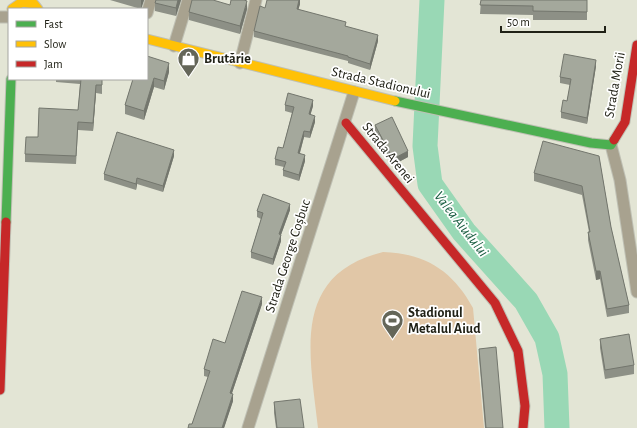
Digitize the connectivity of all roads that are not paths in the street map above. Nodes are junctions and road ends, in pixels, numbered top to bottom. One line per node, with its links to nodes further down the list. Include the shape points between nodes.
1 (151, 0): 7 (street)
2 (188, 0): 10 (street)
3 (256, 0): 11 (street)
4 (32, 4): 5 (main road, via 17,4); 6 (main road)
5 (12, 8)
6 (45, 8)
7 (148, 10)
8 (148, 39): 10 (main road, Strada Stadionului)
9 (637, 45): 15 (main road, Strada Morii, via 625,122)
10 (174, 46): 11 (main road, Strada Stadionului)
11 (240, 63): 13 (main road, Strada Stadionului)
12 (11, 80): 17 (main road)
13 (354, 92): 14 (street, Strada George Coșbuc); 15 (main road, Strada Stadionului, via 591,143)
14 (346, 123): 18 (street, Strada George Coșbuc); 19 (main road, Strada Arenei, via 495,303 518,351 525,406)
15 (611, 145): 16 (street, via 620,180)
16 (637, 292)
17 (0, 390)
18 (248, 428)
19 (524, 428)

